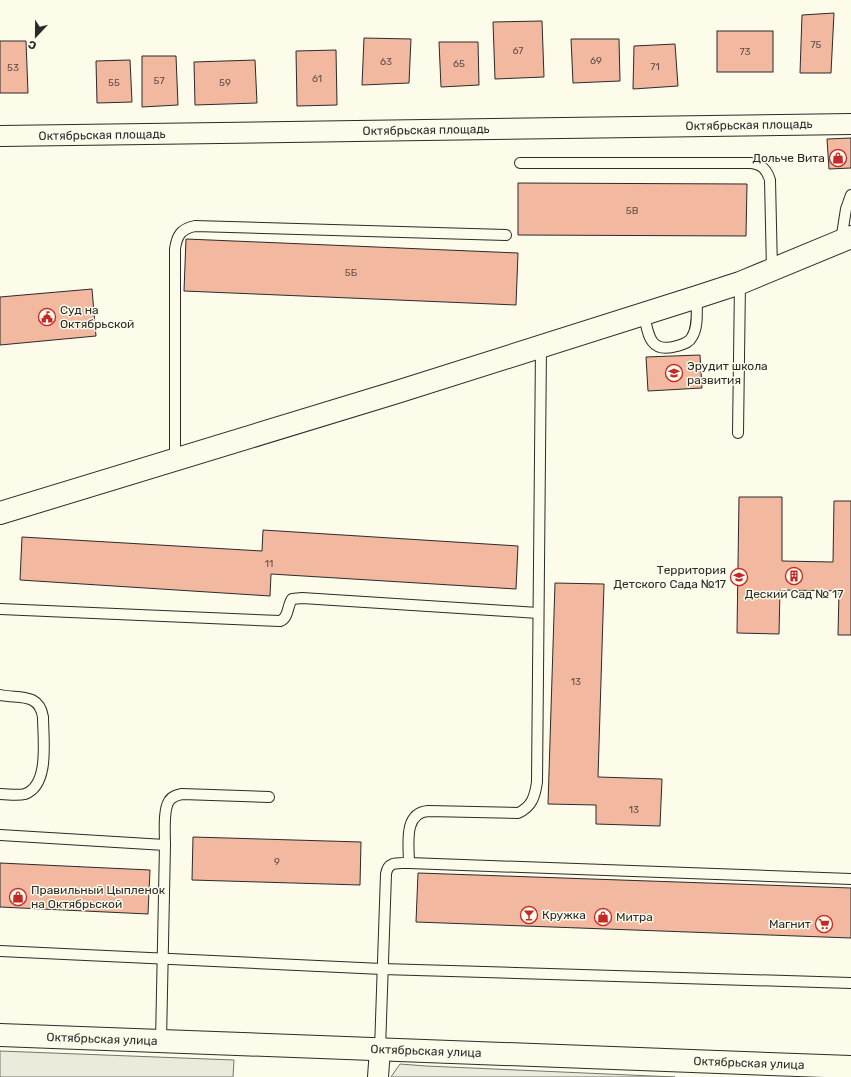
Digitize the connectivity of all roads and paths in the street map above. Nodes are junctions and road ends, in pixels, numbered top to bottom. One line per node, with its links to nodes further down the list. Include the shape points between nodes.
1 (851, 124): 2 (street, Октябрьская площадь)
2 (0, 136)
3 (520, 163): 7 (lane, via 760,165 770,180)
4 (851, 195): 6 (lane, via 846,209)
5 (506, 234): 13 (lane, via 195,226 181,231 175,249)
6 (846, 239): 7 (street)
7 (772, 270): 8 (street)
8 (740, 283): 9 (street); 12 (lane)
9 (697, 297): 10 (street); 10 (lane, via 694,334 689,341 679,345 667,348 656,344 648,335)
10 (644, 314): 11 (street)
11 (541, 347): 13 (street); 16 (lane)
12 (738, 433)
13 (175, 460): 14 (street)
14 (0, 513)
15 (0, 609): 16 (lane, via 280,621 286,616 292,599 302,598)
16 (538, 613): 22 (lane, via 537,782 533,800 524,810 512,814 428,811 418,814 413,818 410,828)
17 (0, 695): 18 (lane, via 28,698 41,710 43,764 38,784 30,791 20,795)
18 (0, 794)
19 (269, 797): 21 (lane, via 182,794 174,796 166,808)
20 (0, 835): 21 (lane)
21 (165, 845): 25 (lane)
22 (409, 863): 23 (lane); 26 (lane, via 391,864 386,870)
23 (851, 879)
24 (0, 950): 25 (lane)
25 (163, 958): 26 (lane); 29 (lane)
26 (382, 969): 27 (lane); 30 (lane)
27 (851, 983)
28 (0, 1035): 29 (street, Октябрьская улица)
29 (161, 1041): 30 (street, Октябрьская улица)
30 (375, 1049): 31 (street, Октябрьская улица); 32 (lane); 33 (street)
31 (851, 1067)
32 (369, 1077)
33 (378, 1077)

